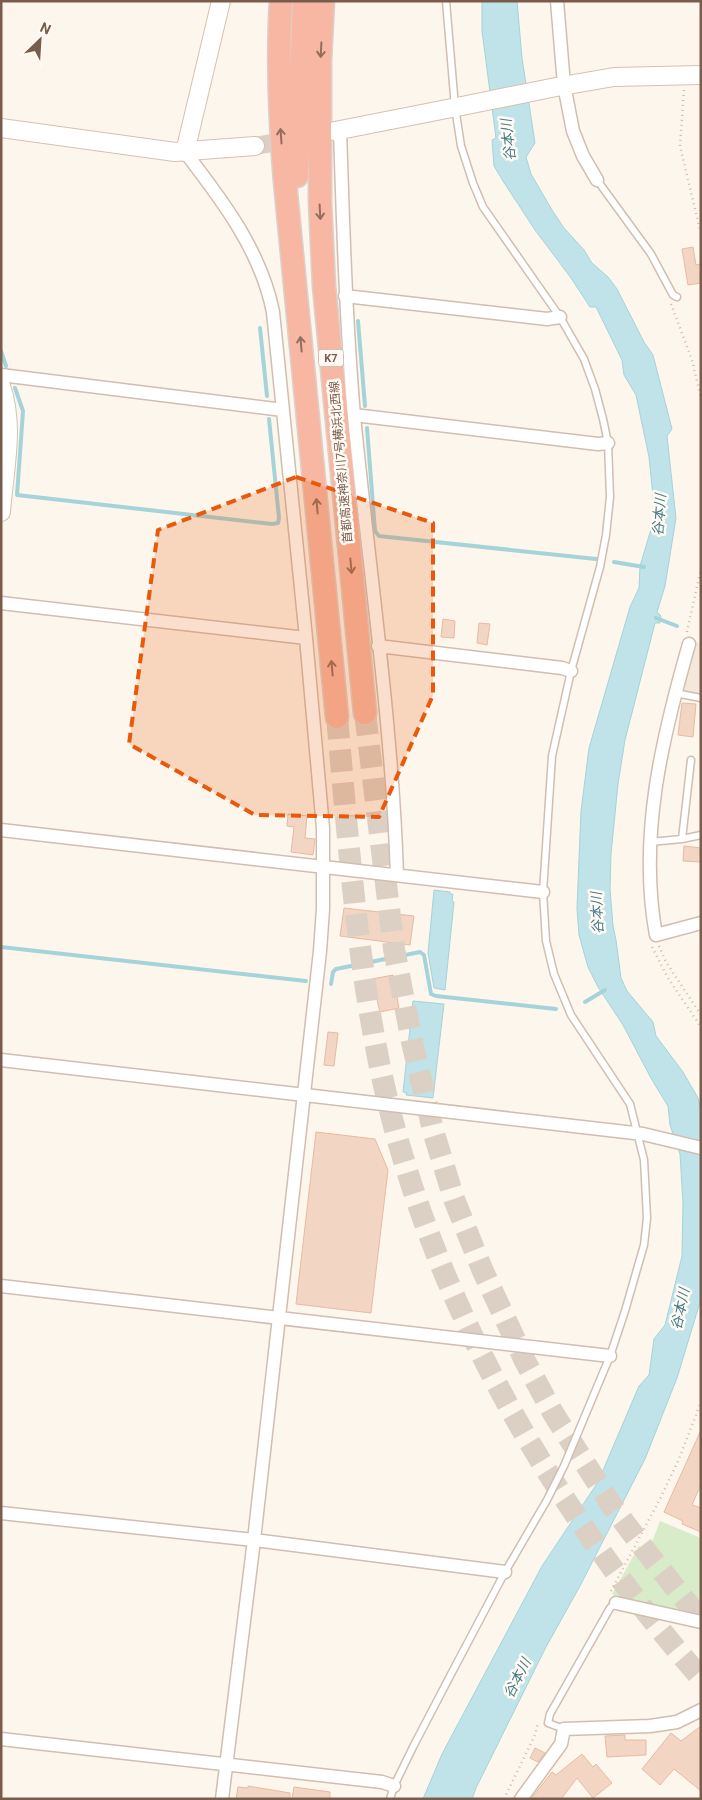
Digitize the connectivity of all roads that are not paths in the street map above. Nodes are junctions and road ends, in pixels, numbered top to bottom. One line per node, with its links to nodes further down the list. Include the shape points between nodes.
1 (221, 1): 13 (street)
2 (281, 1): 15 (highway, one-way to 2, via 279,101)
3 (304, 1): 15 (highway, K7)
4 (323, 1): 33 (highway, 首都高速神奈川7号横浜北西線 / K7, one-way to 33, via 320,79 325,296)
5 (446, 1): 9 (lane)
6 (557, 1): 8 (street)
7 (693, 75): 8 (street, via 614,77)
8 (560, 86): 9 (street, bridge); 14 (street, via 577,144)
9 (458, 106): 11 (street); 18 (lane, via 461,146 483,207)
10 (1, 128): 13 (street)
11 (337, 130): 16 (street)
12 (255, 146): 13 (street)
13 (185, 152): 21 (street, via 233,220 263,273 273,312)
14 (597, 180): 17 (lane, via 651,254)
15 (296, 289): 34 (highway, K7, one-way to 15)
16 (345, 296): 18 (street, via 547,320); 22 (street)
17 (677, 298)
18 (560, 317): 23 (lane, via 584,359 604,419)
19 (1, 375): 21 (street)
20 (1, 386): 24 (street, via 8,410)
21 (283, 410): 27 (street)
22 (354, 416): 23 (street); 29 (street)
23 (608, 443): 30 (lane, via 610,497 606,535)
24 (3, 471): 25 (street)
25 (1, 512)
26 (1, 604): 27 (street)
27 (306, 638): 40 (street, via 323,828)
28 (690, 644): 31 (street)
29 (378, 646): 30 (street); 41 (street, via 392,762)
30 (571, 671): 42 (lane, via 552,756)
31 (675, 694): 32 (lane); 39 (street, via 661,749)
32 (701, 698)
33 (365, 713)
34 (337, 716)
35 (691, 760): 38 (lane)
36 (1, 830): 40 (street)
37 (701, 835): 38 (lane)
38 (682, 839): 39 (lane)
39 (650, 842): 43 (street, via 649,869 656,936)
40 (323, 866): 41 (street); 45 (street, via 320,951)
41 (397, 875): 42 (street)
42 (543, 892): 46 (lane, via 546,941 554,974 571,1014 630,1104)
43 (701, 923)
44 (1, 1060): 45 (street)
45 (305, 1094): 46 (street); 49 (street)
46 (641, 1134): 47 (street); 50 (lane, via 647,1218 644,1245)
47 (701, 1148)
48 (1, 1286): 49 (street)
49 (279, 1318): 50 (street); 52 (street)
50 (610, 1356): 53 (lane, via 564,1466)
51 (1, 1513): 52 (street)
52 (254, 1540): 53 (street); 59 (street)
53 (505, 1572): 60 (lane)
54 (616, 1603): 55 (street); 57 (lane, via 610,1608 550,1714 548,1723)
55 (701, 1622)
56 (701, 1710): 57 (street, via 677,1722 650,1726)
57 (564, 1729): 63 (street, via 561,1744)
58 (1, 1739): 59 (street)
59 (226, 1763): 60 (street); 61 (street)
60 (394, 1786): 62 (lane)
61 (222, 1799)
62 (390, 1799)
63 (521, 1799)

